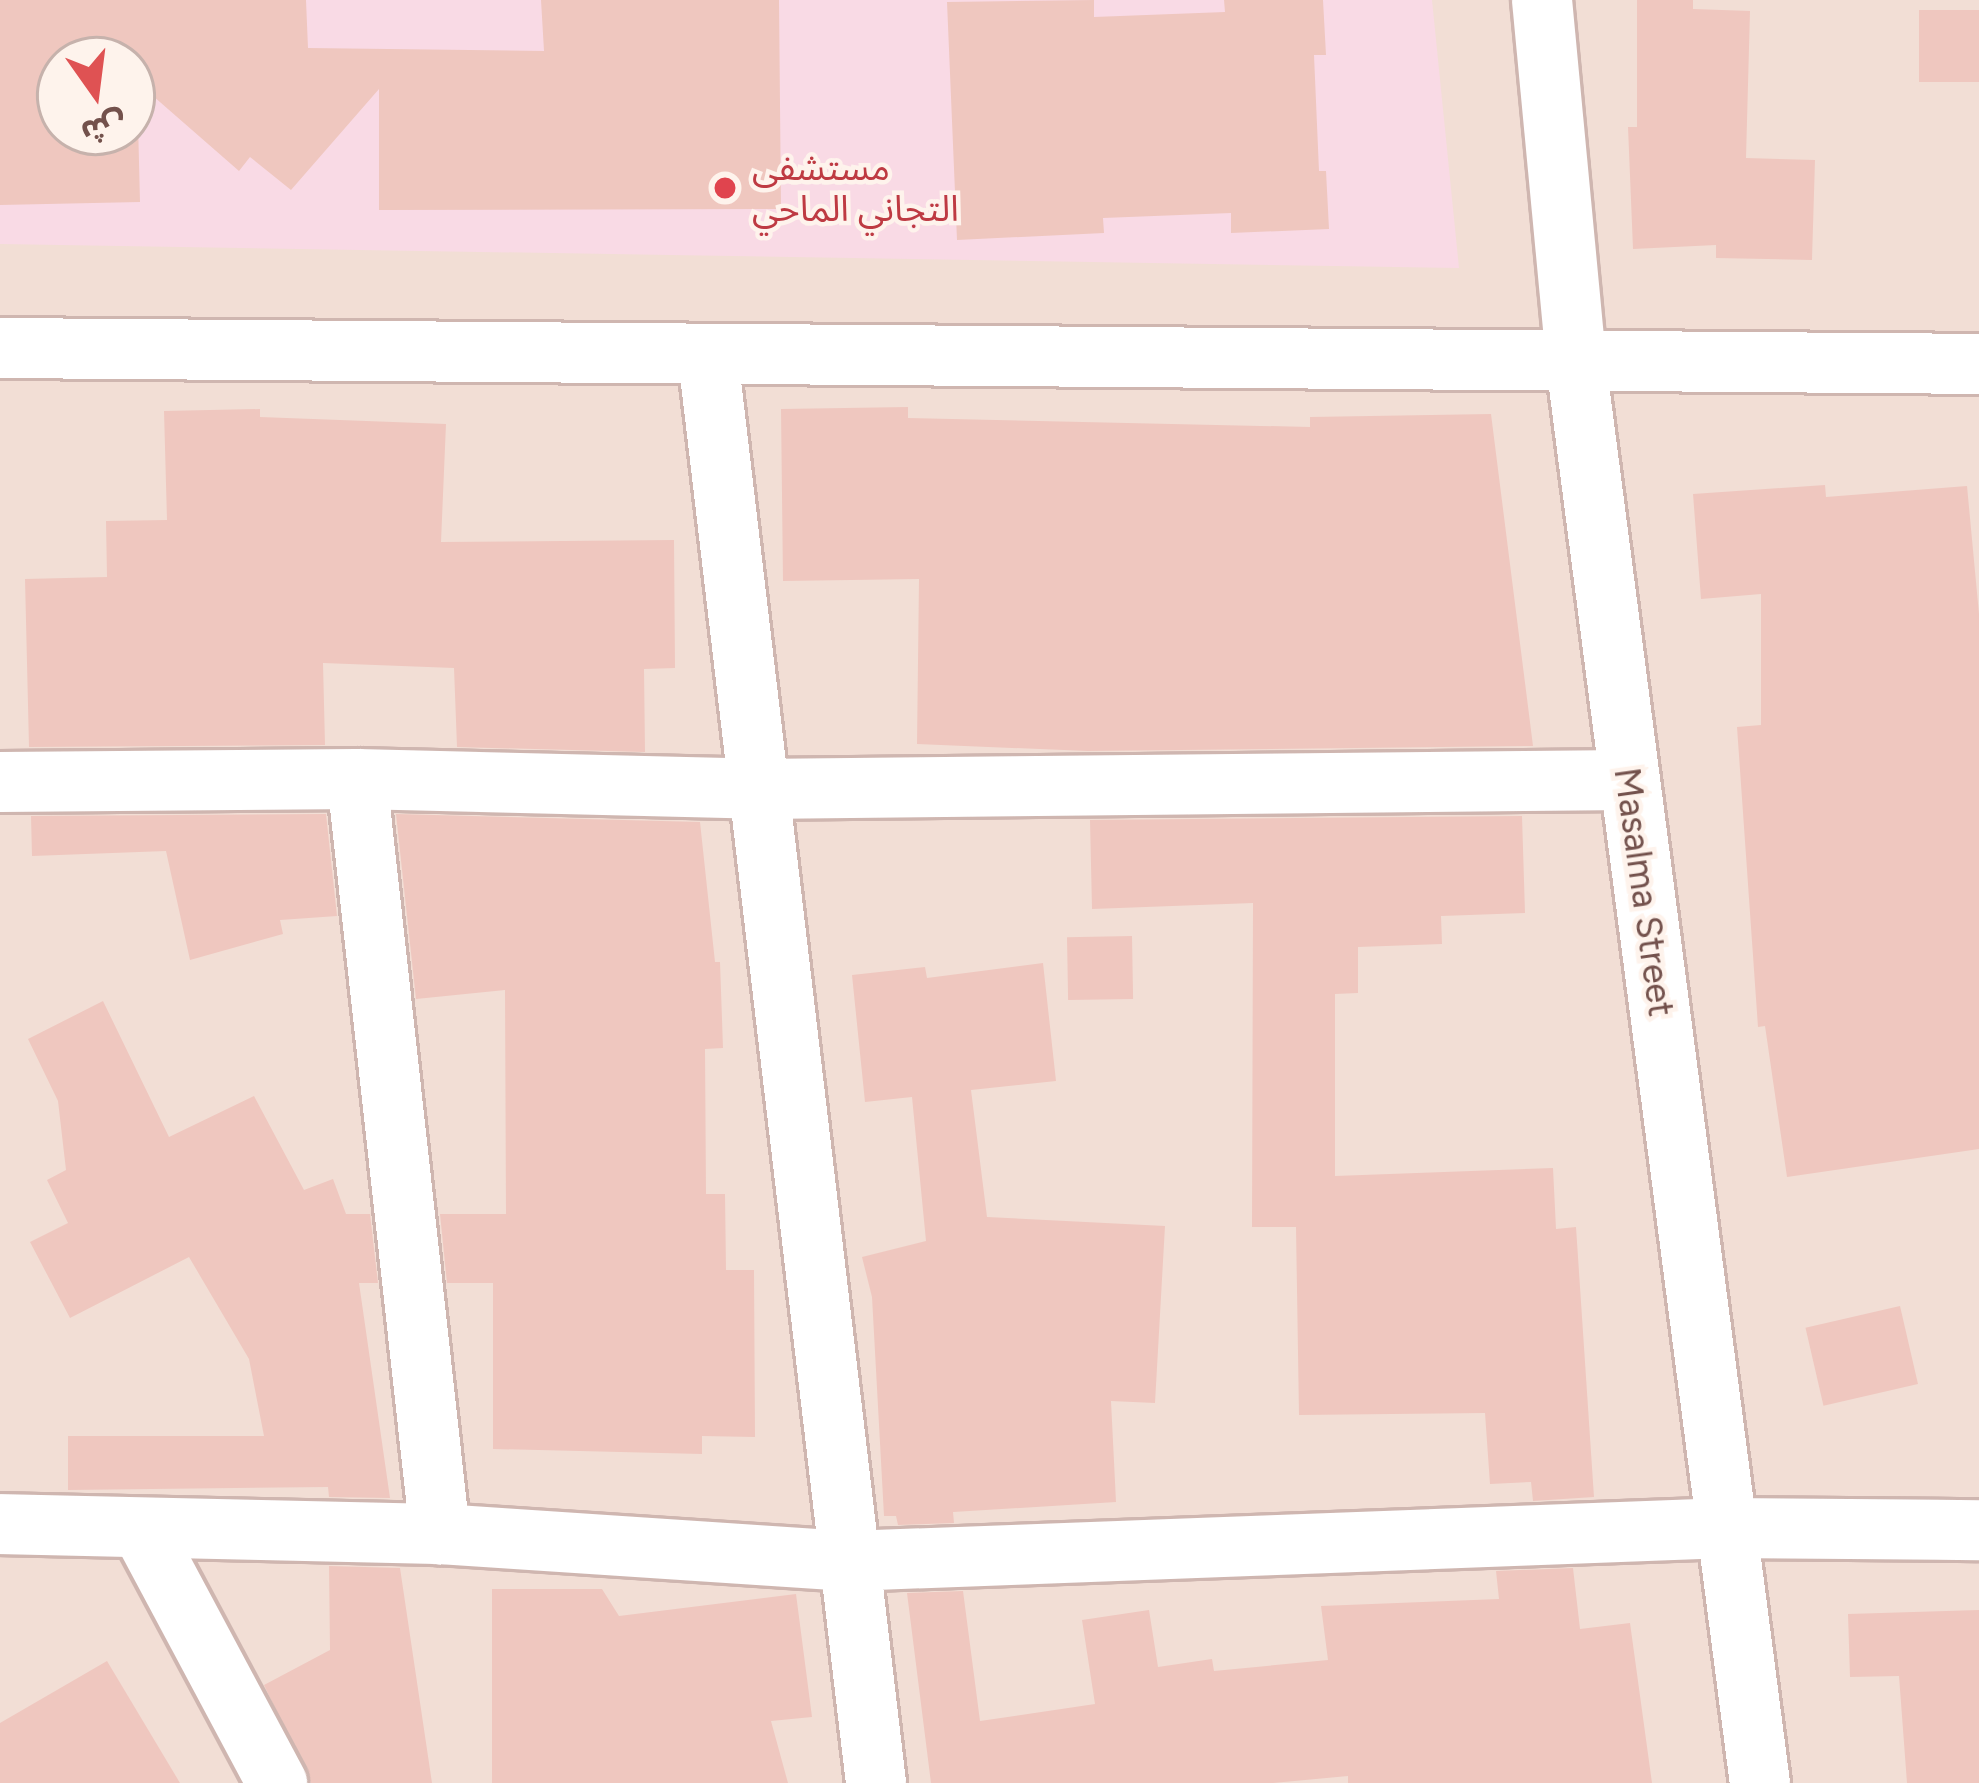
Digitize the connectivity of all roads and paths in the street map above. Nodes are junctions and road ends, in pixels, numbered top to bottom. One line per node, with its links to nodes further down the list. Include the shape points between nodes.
1 (1543, 0): 4 (street, Masalma Street)
2 (0, 348): 3 (street)
3 (708, 358): 4 (street); 9 (street)
4 (1576, 363): 5 (street); 7 (street, Masalma Street)
5 (1979, 364)
6 (357, 779): 8 (street); 9 (street); 14 (street)
7 (1628, 780): 9 (street); 11 (street, Masalma Street)
8 (0, 782)
9 (758, 789): 15 (street)
10 (0, 1524): 12 (street)
11 (1726, 1528): 13 (street); 15 (street); 18 (street, Masalma Street)
12 (142, 1530): 14 (street); 16 (street)
13 (1979, 1530)
14 (440, 1534): 15 (street)
15 (849, 1561): 17 (street)
16 (277, 1783)
17 (876, 1783)
18 (1760, 1783)

